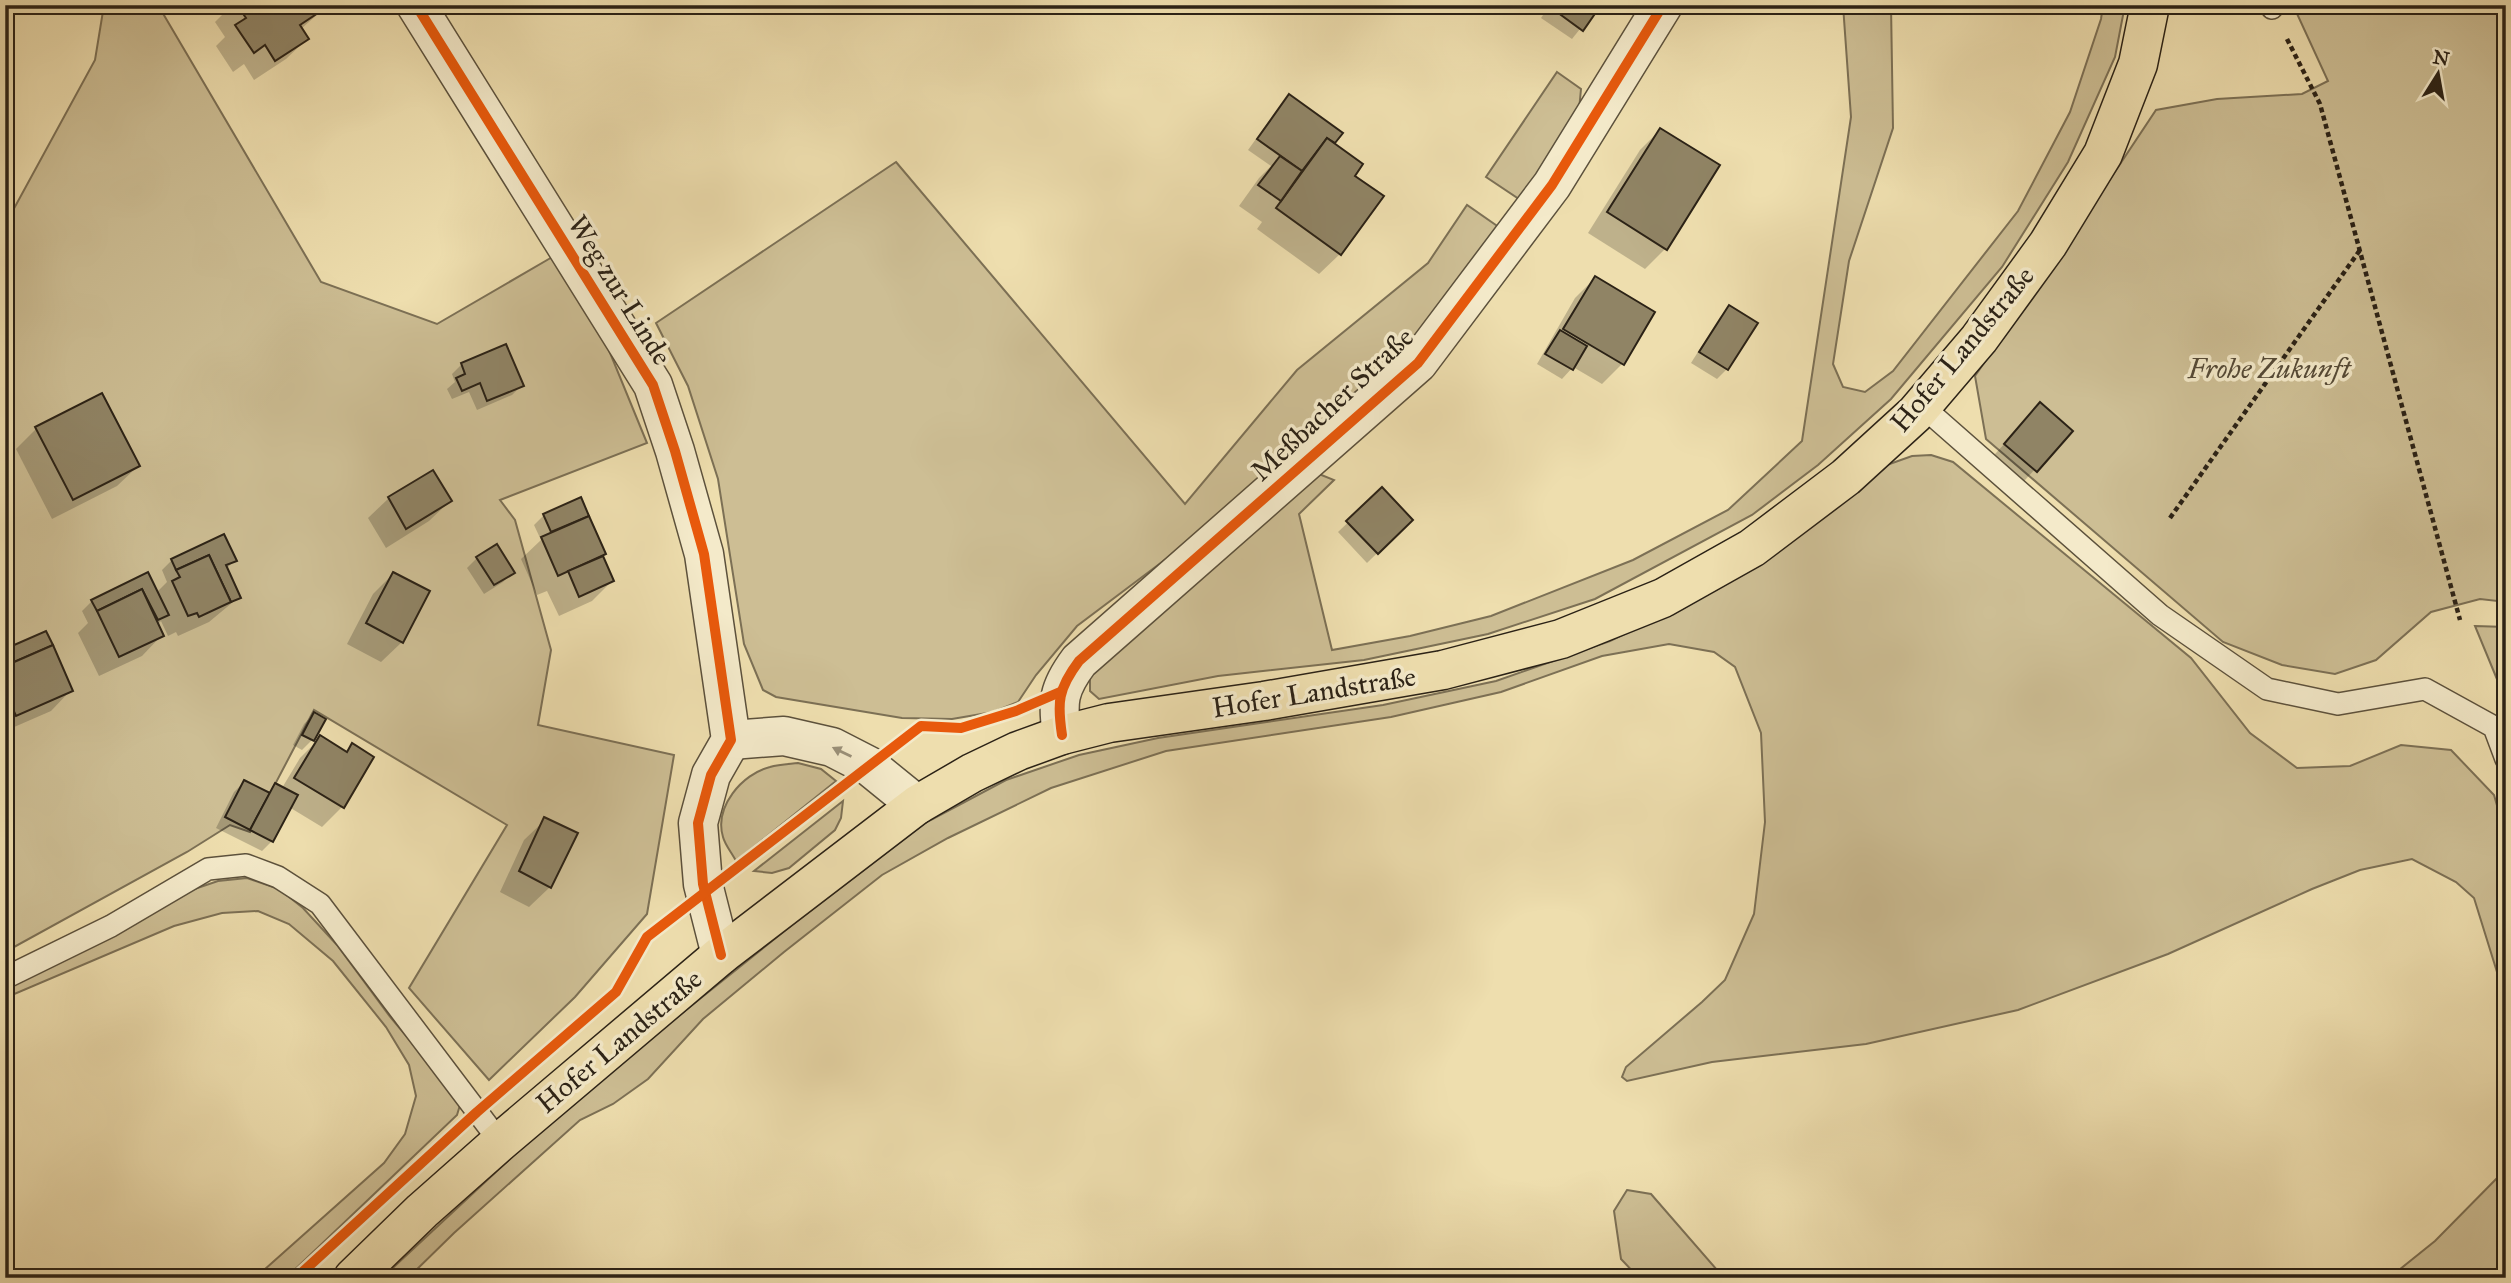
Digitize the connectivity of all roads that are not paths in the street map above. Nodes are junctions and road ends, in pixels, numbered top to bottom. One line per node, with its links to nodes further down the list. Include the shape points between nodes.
1 (416, 5): 6 (street, Weg zur Linde, via 653,385 704,554)
2 (1663, 5): 5 (street, Meßbacher Straße, via 1552,186 1418,363 1079,662 1060,692)
3 (2150, 5): 4 (main road, Hofer Landstraße, via 2138,64 2103,154 2049,244 1979,339)
4 (1922, 406): 5 (main road, Hofer Landstraße, via 1846,477 1752,548 1663,598 1561,639 1443,670 1109,723); 7 (lane, via 2160,615 2267,689 2338,704 2425,690 2494,727)
5 (1062, 735): 8 (main road, Hofer Landstraße, via 972,773)
6 (731, 740): 8 (street, one-way to 6, via 869,766 832,747 784,736); 9 (street, via 711,775 698,823 703,884)
7 (2506, 760)
8 (917, 805): 9 (main road, Hofer Landstraße)
9 (721, 955): 11 (main road, Hofer Landstraße)
10 (5, 978): 11 (lane, via 111,926 208,869 246,865 278,877 320,904)
11 (500, 1142): 12 (main road, Hofer Landstraße)
12 (353, 1278)

